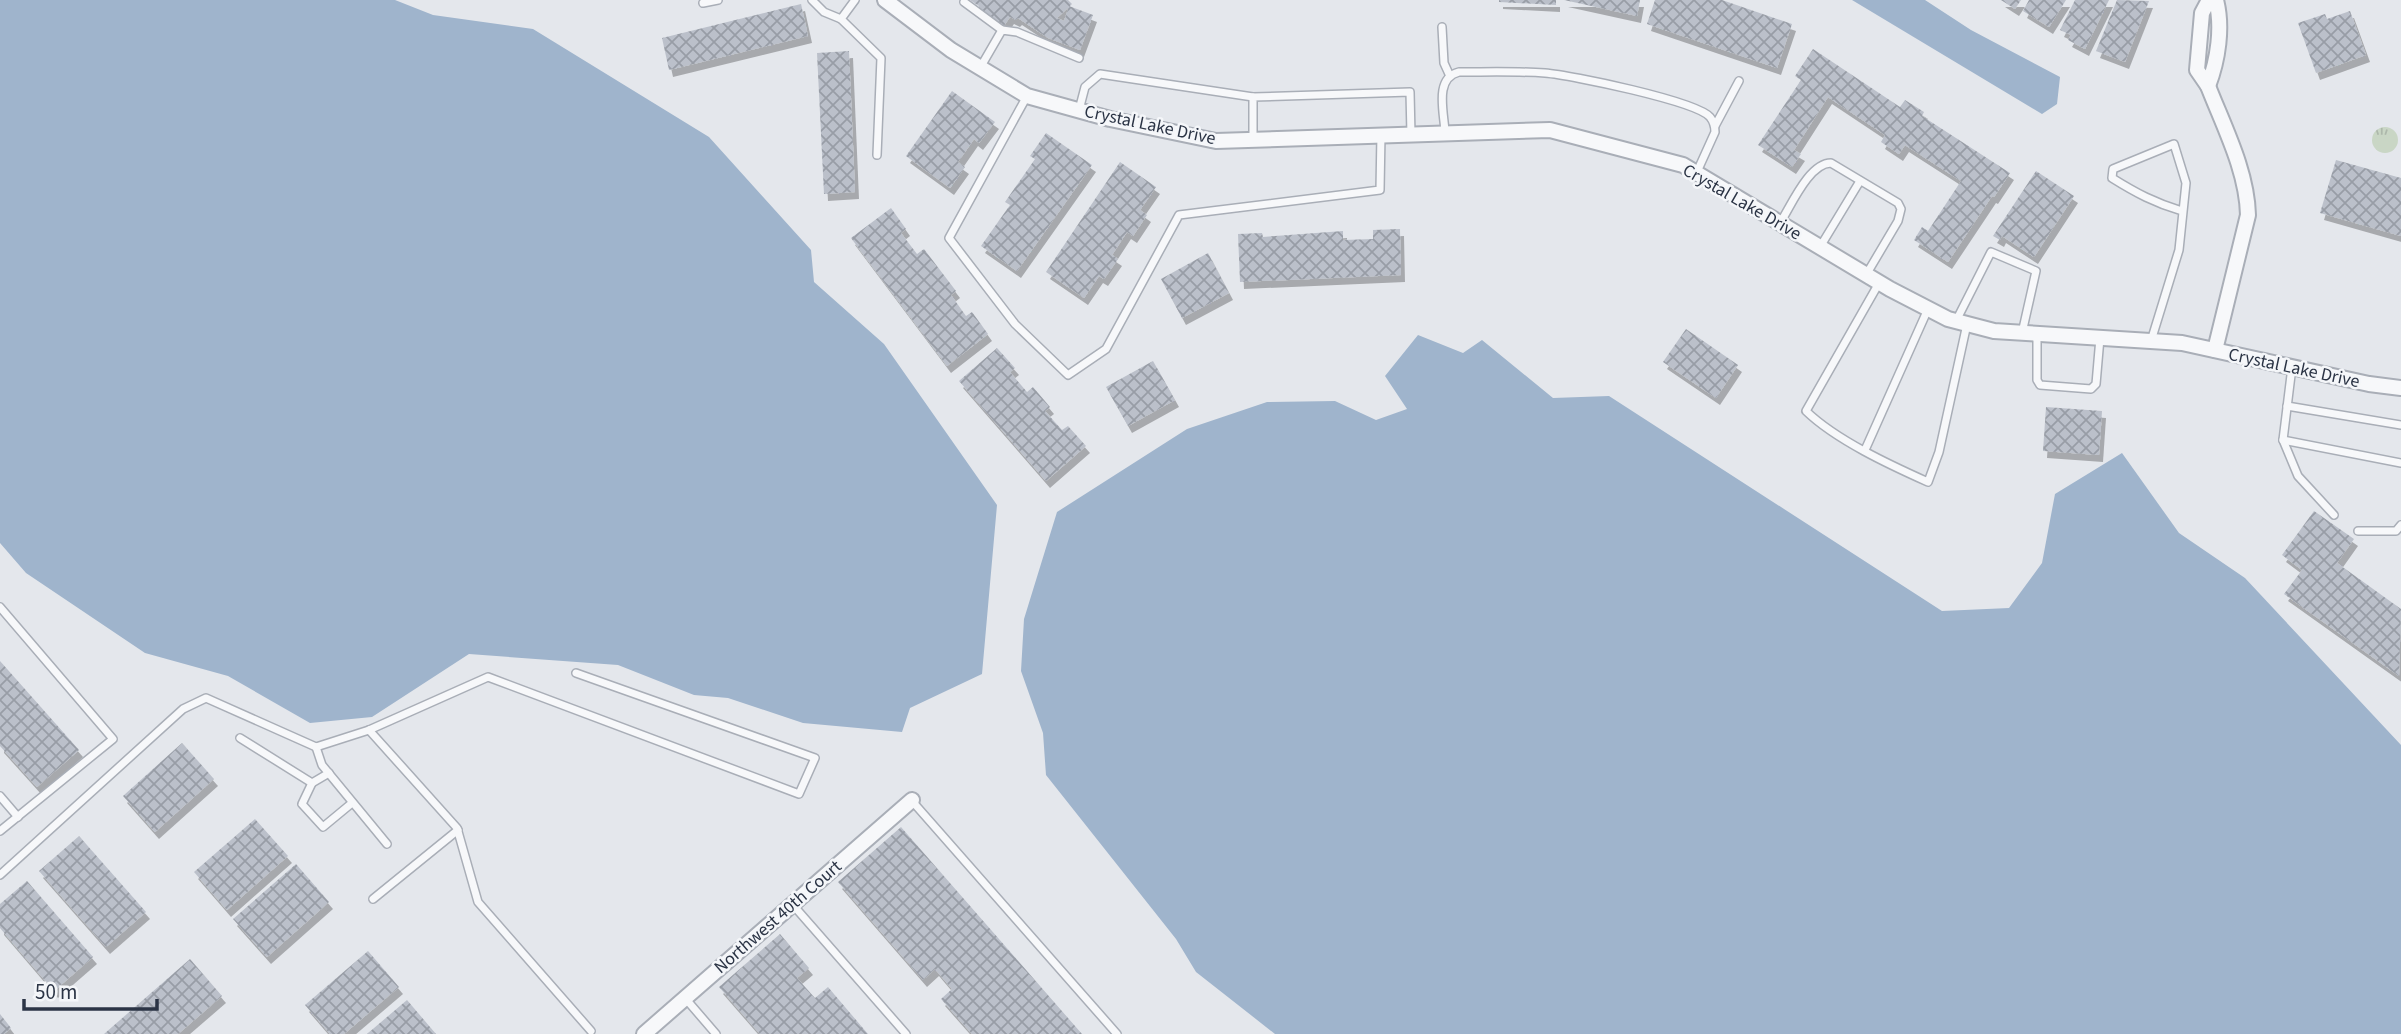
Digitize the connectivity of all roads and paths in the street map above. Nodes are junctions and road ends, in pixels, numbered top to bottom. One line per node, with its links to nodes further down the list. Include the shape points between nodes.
1 (718, 0): 8 (lane)
2 (812, 0): 9 (lane)
3 (855, 0): 9 (lane)
4 (886, 0): 13 (street, Crystal Lake Drive)
5 (2209, 0): 16 (street, via 2202,13 2197,71)
6 (2216, 0): 16 (street, via 2220,16 2215,69)
7 (964, 2): 11 (lane)
8 (703, 3)
9 (841, 19): 25 (lane, via 881,58)
10 (1443, 27): 14 (lane, via 1444,63)
11 (1002, 30): 12 (lane); 13 (lane)
12 (1079, 58)
13 (981, 68): 17 (street, Crystal Lake Drive)
14 (1449, 74): 20 (lane, via 1547,73 1613,85 1708,115); 21 (lane, via 1442,90)
15 (1739, 81): 20 (lane)
16 (2208, 86): 38 (street, via 2248,199)
17 (1027, 96): 19 (street, Crystal Lake Drive); 22 (lane, via 949,238 1015,324 1068,375 1105,349 1179,215 1380,190)
18 (1253, 97): 19 (lane, via 1100,74 1084,87); 23 (lane, via 1410,92); 24 (lane)
19 (1079, 110): 24 (street, Crystal Lake Drive, via 1216,141)
20 (1715, 126): 26 (lane)
21 (1445, 132): 23 (street, Crystal Lake Drive); 26 (street, Crystal Lake Drive, via 1550,130 1683,165)
22 (1381, 134): 23 (street, Crystal Lake Drive); 24 (street, Crystal Lake Drive)
23 (1410, 135)
24 (1252, 140)
25 (877, 155)
26 (1696, 174): 29 (street, Crystal Lake Drive)
27 (1860, 181): 29 (lane, via 1832,163 1818,166); 30 (lane); 31 (lane, via 1901,209)
28 (2182, 211): 28 (lane, via 2186,183 2174,144 2113,169 2112,178 2155,203); 37 (lane, via 2179,250)
29 (1779, 224): 30 (street, Crystal Lake Drive)
30 (1820, 248): 31 (street, Crystal Lake Drive)
31 (1873, 279): 32 (street, Crystal Lake Drive); 44 (lane, via 1807,411)
32 (1928, 309): 33 (street, Crystal Lake Drive); 44 (lane)
33 (1962, 323): 34 (street, Crystal Lake Drive); 34 (lane, via 1991,253 2036,271); 44 (lane, via 1939,452 1928,482)
34 (2022, 333): 35 (street, Crystal Lake Drive)
35 (2038, 335): 36 (street, Crystal Lake Drive); 36 (lane, via 2040,385 2091,389 2096,384)
36 (2100, 338): 37 (street, Crystal Lake Drive)
37 (2151, 341): 38 (street, Crystal Lake Drive)
38 (2215, 350): 39 (street, Crystal Lake Drive)
39 (2292, 367): 40 (street, Crystal Lake Drive); 41 (lane)
40 (2401, 388)
41 (2287, 406): 42 (lane); 43 (lane)
42 (2401, 425)
43 (2283, 440): 45 (lane); 46 (lane, via 2298,476)
44 (1866, 450)
45 (2401, 463)
46 (2334, 515)
47 (2401, 525): 48 (lane, via 2396,531)
48 (2358, 531)
49 (0, 607): 59 (lane, via 113,739)
50 (576, 673): 51 (lane, via 815,758 799,794 488,677)
51 (369, 730): 53 (lane); 60 (lane)
52 (240, 738): 55 (lane)
53 (316, 747): 54 (lane); 63 (lane, via 206,698 183,709)
54 (329, 773): 55 (lane); 58 (lane)
55 (312, 783): 58 (lane, via 302,804 323,827)
56 (0, 796): 59 (lane)
57 (912, 800): 65 (street, Northwest 40th Court); 71 (lane)
58 (352, 803): 62 (lane)
59 (18, 817): 61 (lane)
60 (457, 830): 64 (lane); 67 (lane, via 478,902)
61 (0, 831)
62 (387, 844)
63 (0, 875)
64 (373, 899)
65 (792, 904): 66 (street, Northwest 40th Court); 70 (lane)
66 (685, 998): 68 (street, Northwest 40th Court); 69 (lane)
67 (591, 1031)
68 (644, 1034)
69 (716, 1034)
70 (906, 1034)
71 (1117, 1034)

